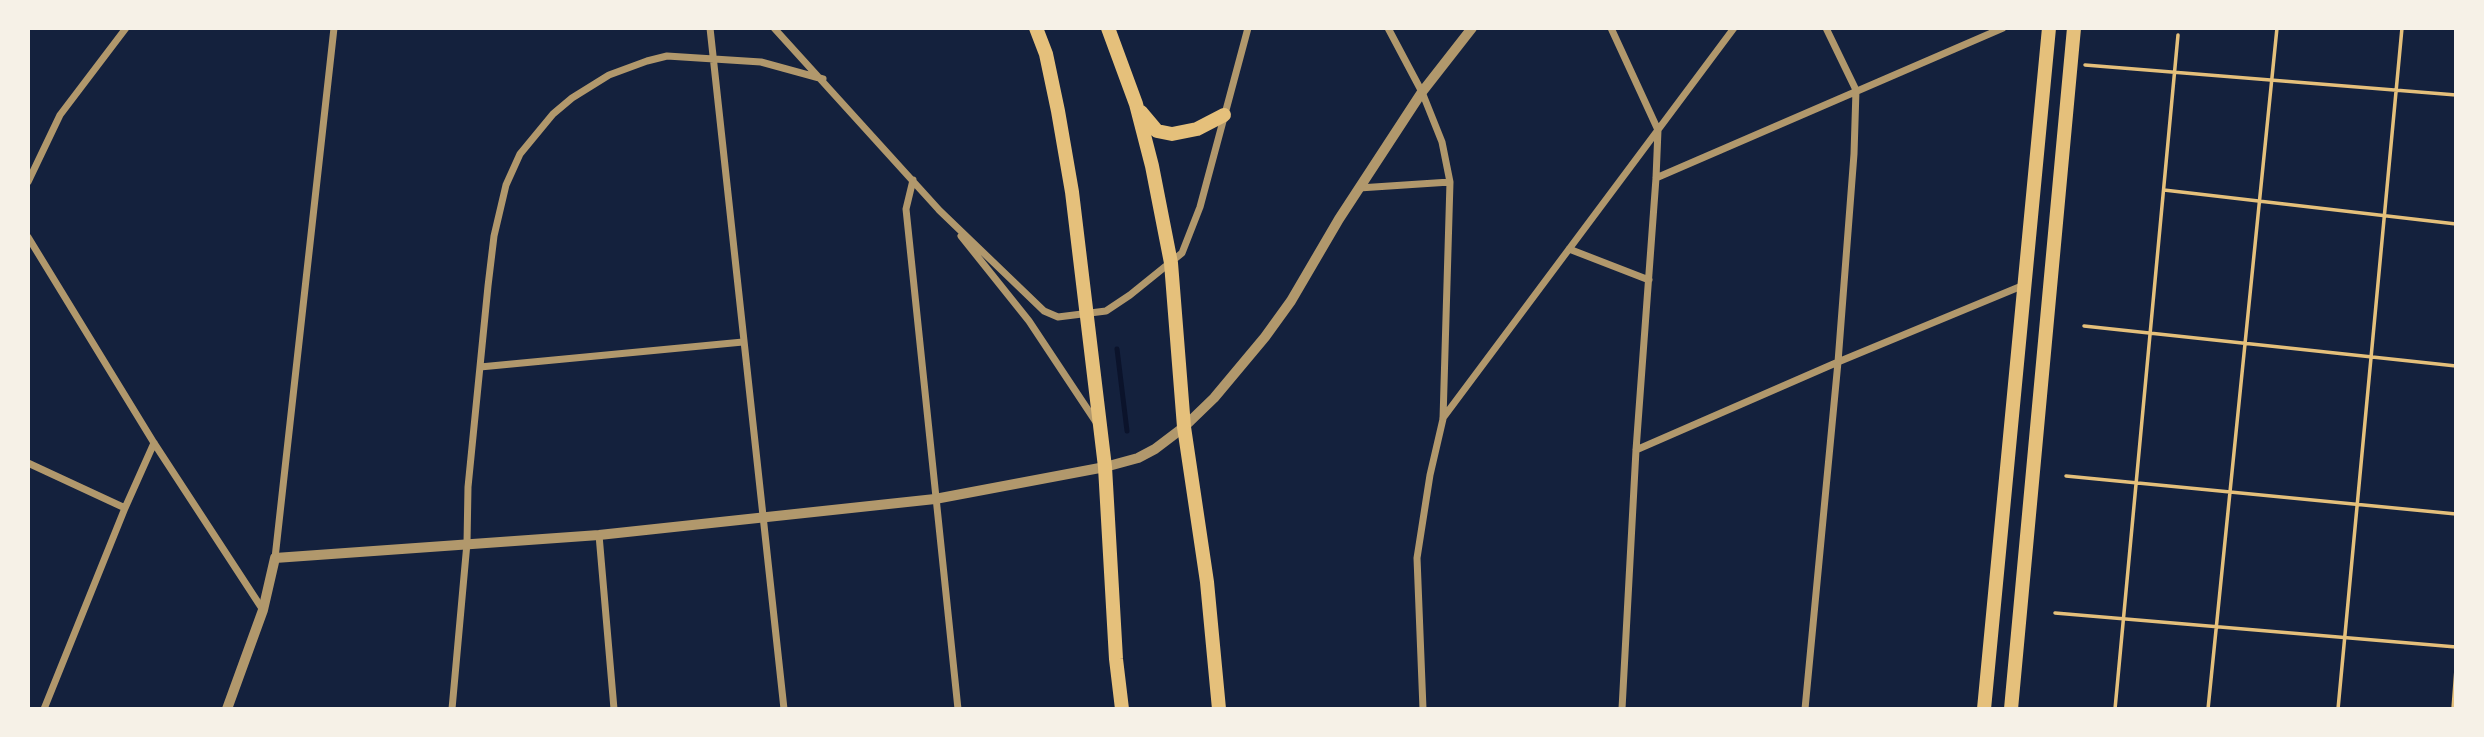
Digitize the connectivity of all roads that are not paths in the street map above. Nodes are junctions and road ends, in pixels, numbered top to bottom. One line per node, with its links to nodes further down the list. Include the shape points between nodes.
1 (126, 28): 25 (street, via 60,115)
2 (334, 28): 50 (street)
3 (710, 28): 16 (street)
4 (774, 28): 17 (street)
5 (1036, 28): 34 (main road, via 1061,124)
6 (1108, 28): 20 (main road)
7 (1248, 28): 21 (street)
8 (1388, 28): 19 (street)
9 (1472, 28): 19 (street)
10 (1611, 28): 22 (street)
11 (1734, 28): 22 (street)
12 (1826, 28): 18 (street)
13 (2003, 28): 18 (street)
14 (2049, 28): 33 (main road)
15 (2074, 28): 64 (main road)
16 (714, 60): 17 (street, via 761,62); 35 (street); 37 (street, via 667,56 609,75 553,114 520,154 506,185 494,236)
17 (823, 79): 24 (street)
18 (1856, 90): 23 (street); 36 (street)
19 (1422, 92): 26 (street, via 1442,142); 27 (street)
20 (1136, 104): 21 (main road, via 1157,131 1172,134 1197,129); 31 (main road)
21 (1224, 115): 31 (street, via 1200,207 1182,253)
22 (1658, 130): 23 (street); 30 (street)
23 (1656, 178): 32 (street)
24 (913, 180): 28 (street); 45 (street, via 906,209)
25 (28, 182)
26 (1450, 182): 27 (street); 38 (street)
27 (1359, 188): 39 (street, via 1291,301 1242,367)
28 (939, 210): 34 (street, via 1044,311 1058,317); 40 (street, via 1030,321)
29 (28, 237): 41 (street)
30 (1569, 248): 32 (street); 38 (street)
31 (1171, 263): 34 (street, via 1106,311); 39 (main road)
32 (1649, 280): 42 (street)
33 (2024, 285): 36 (street); 63 (main road)
34 (1087, 313): 40 (main road)
35 (743, 342): 37 (street); 47 (street)
36 (1838, 362): 42 (street); 62 (street)
37 (480, 367): 49 (street)
38 (1443, 419): 60 (street, via 1417,558)
39 (1184, 427): 44 (street, via 1138,458); 59 (main road)
40 (1101, 428): 44 (main road)
41 (154, 443): 46 (street); 51 (street)
42 (1636, 450): 61 (street)
43 (28, 463): 46 (street)
44 (1105, 467): 45 (street); 58 (main road)
45 (935, 499): 47 (street); 57 (street)
46 (125, 508): 52 (street)
47 (764, 517): 48 (street); 56 (street)
48 (599, 535): 49 (street); 55 (street)
49 (467, 543): 50 (street); 54 (street)
50 (275, 558): 51 (street)
51 (263, 610): 53 (street)
52 (44, 709)
53 (227, 709)
54 (452, 709)
55 (614, 709)
56 (784, 709)
57 (958, 709)
58 (1122, 709)
59 (1220, 709)
60 (1423, 709)
61 (1622, 709)
62 (1805, 709)
63 (1984, 709)
64 (2011, 709)

